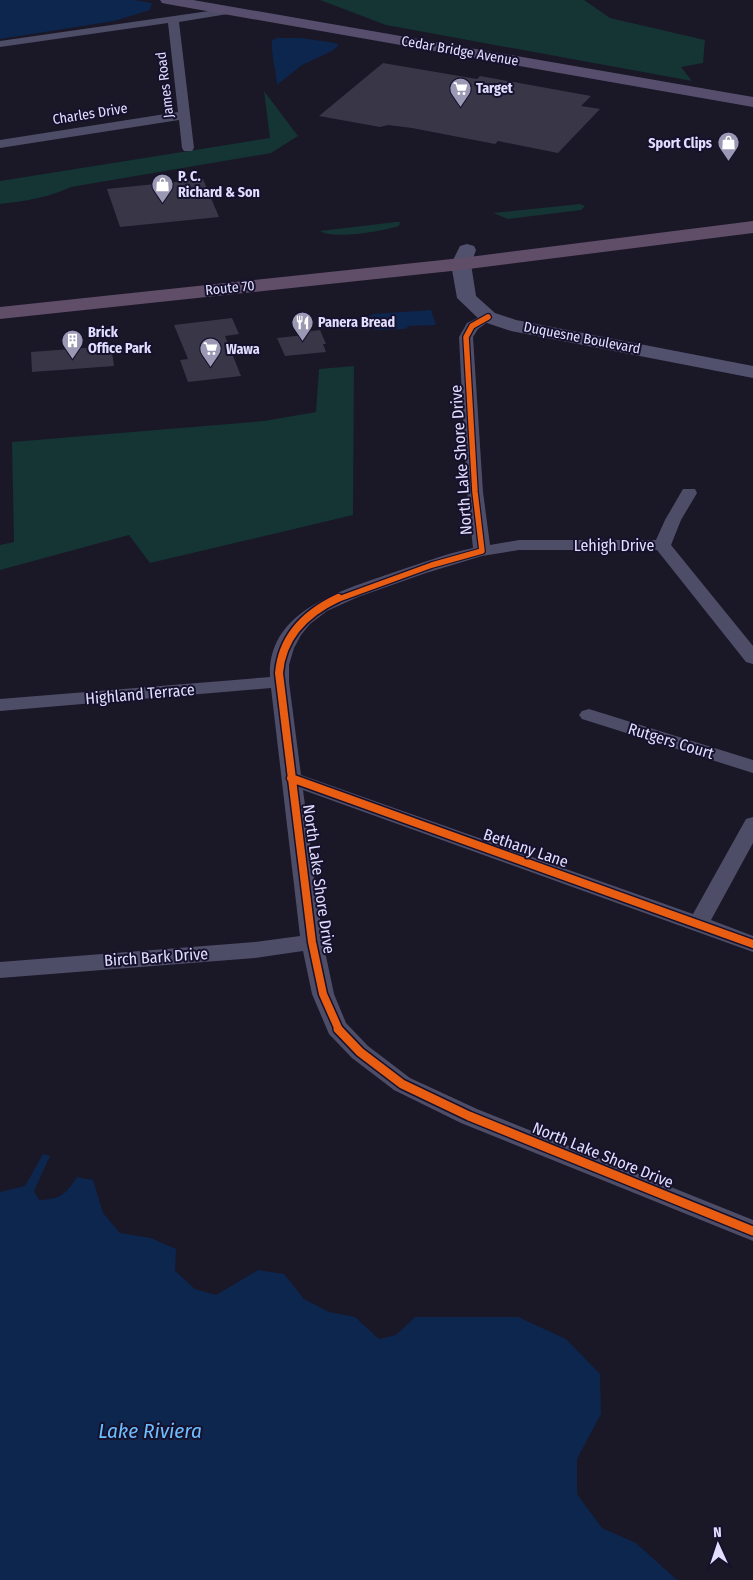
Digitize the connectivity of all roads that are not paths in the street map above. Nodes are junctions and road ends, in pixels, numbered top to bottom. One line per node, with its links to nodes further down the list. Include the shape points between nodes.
1 (166, 0): 4 (main road, Cedar Bridge Avenue); 5 (main road, via 173,6)
2 (289, 6): 4 (main road)
3 (310, 10): 6 (main road)
4 (230, 11): 5 (street); 6 (main road, Cedar Bridge Avenue)
5 (173, 20): 7 (street); 9 (street, James Road)
6 (400, 41): 8 (main road, Cedar Bridge Avenue)
7 (0, 44)
8 (753, 102)
9 (184, 115): 10 (street, Charles Drive); 11 (street, James Road)
10 (0, 144)
11 (188, 148)
12 (753, 218): 14 (highway)
13 (753, 227): 14 (highway)
14 (464, 257): 15 (highway, Route 70, via 307,268); 16 (highway, Route 70); 17 (street, Duquesne Boulevard, via 467,298)
15 (0, 302)
16 (0, 314)
17 (488, 317): 18 (street, Duquesne Boulevard, via 511,325); 21 (street, North Lake Shore Drive, via 472,326 466,338 474,492)
18 (753, 372)
19 (689, 493): 20 (street)
20 (662, 545): 21 (street, Lehigh Drive, via 519,545); 22 (street, Lehigh Drive)
21 (482, 551): 23 (street, North Lake Shore Drive, via 415,570 332,601 304,620 283,650 278,668)
22 (753, 658)
23 (280, 682): 24 (street, Highland Terrace); 27 (street, North Lake Shore Drive)
24 (0, 705)
25 (589, 715): 26 (street, Rutgers Court)
26 (753, 766)
27 (291, 778): 29 (street, Bethany Lane); 30 (street, North Lake Shore Drive)
28 (753, 824): 29 (street)
29 (698, 924): 31 (street, Bethany Lane)
30 (312, 942): 32 (street, Birch Bark Drive, via 254,950); 33 (street, North Lake Shore Drive, via 323,994 337,1028 360,1052 402,1084 469,1116)
31 (753, 944)
32 (0, 970)
33 (753, 1231)

